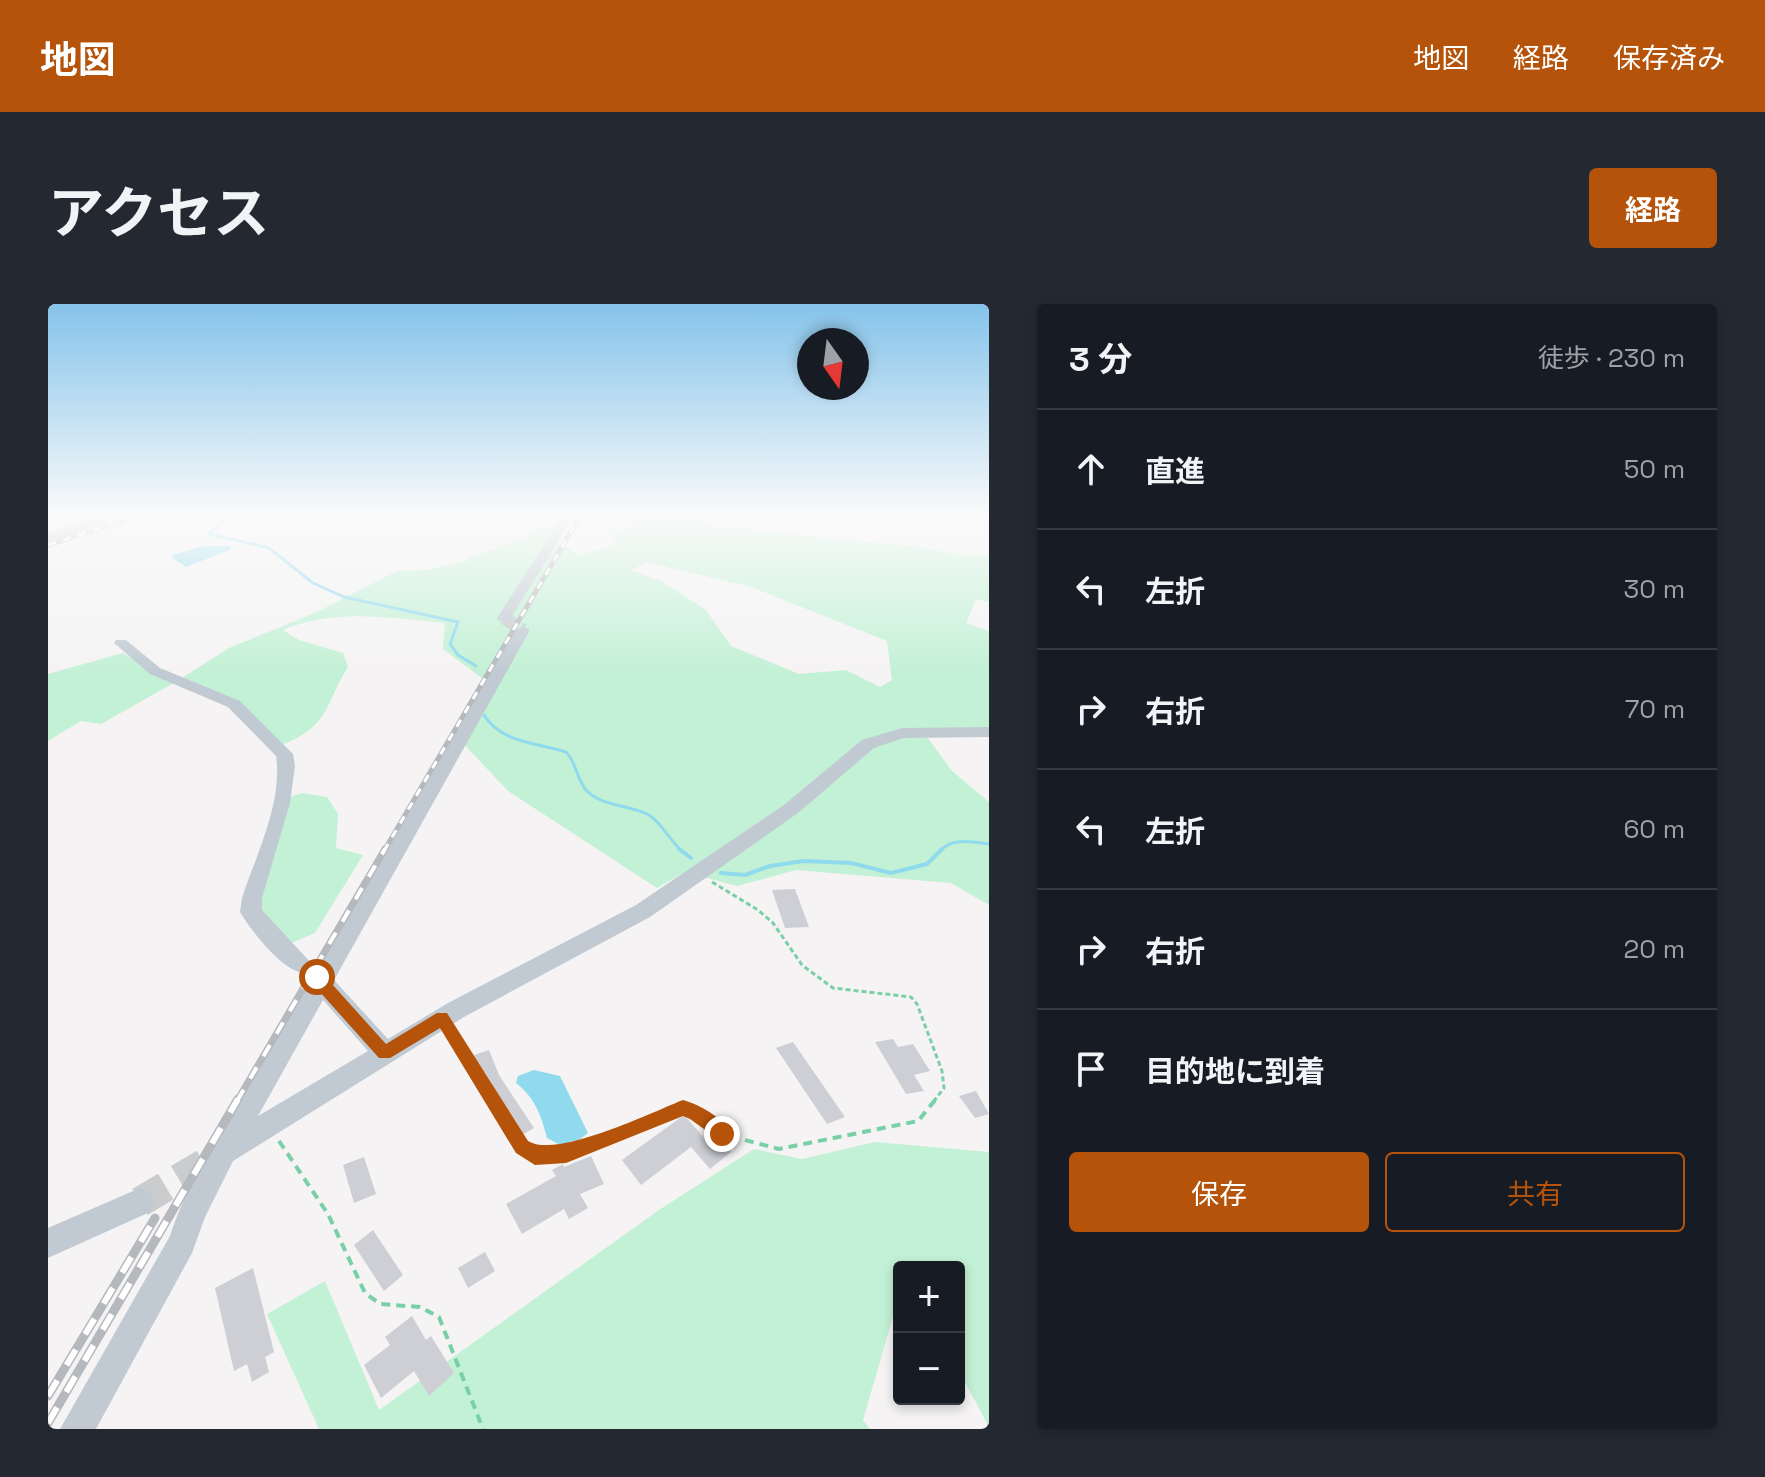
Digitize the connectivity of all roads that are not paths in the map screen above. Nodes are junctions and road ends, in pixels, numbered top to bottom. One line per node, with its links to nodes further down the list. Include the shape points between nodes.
1 (535, 568): 2 (street)
2 (504, 618)
3 (523, 630): 6 (street)
4 (121, 643): 6 (street, via 155,671 234,704 284,754 288,762 282,799 251,912)
5 (989, 732): 7 (street, via 902,733 868,744 791,809 643,911)
6 (313, 975): 7 (street); 8 (street)
7 (385, 1053): 8 (street)
8 (223, 1153): 11 (street, via 182,1243)
9 (140, 1202): 10 (street)
10 (48, 1243)
11 (77, 1429)

